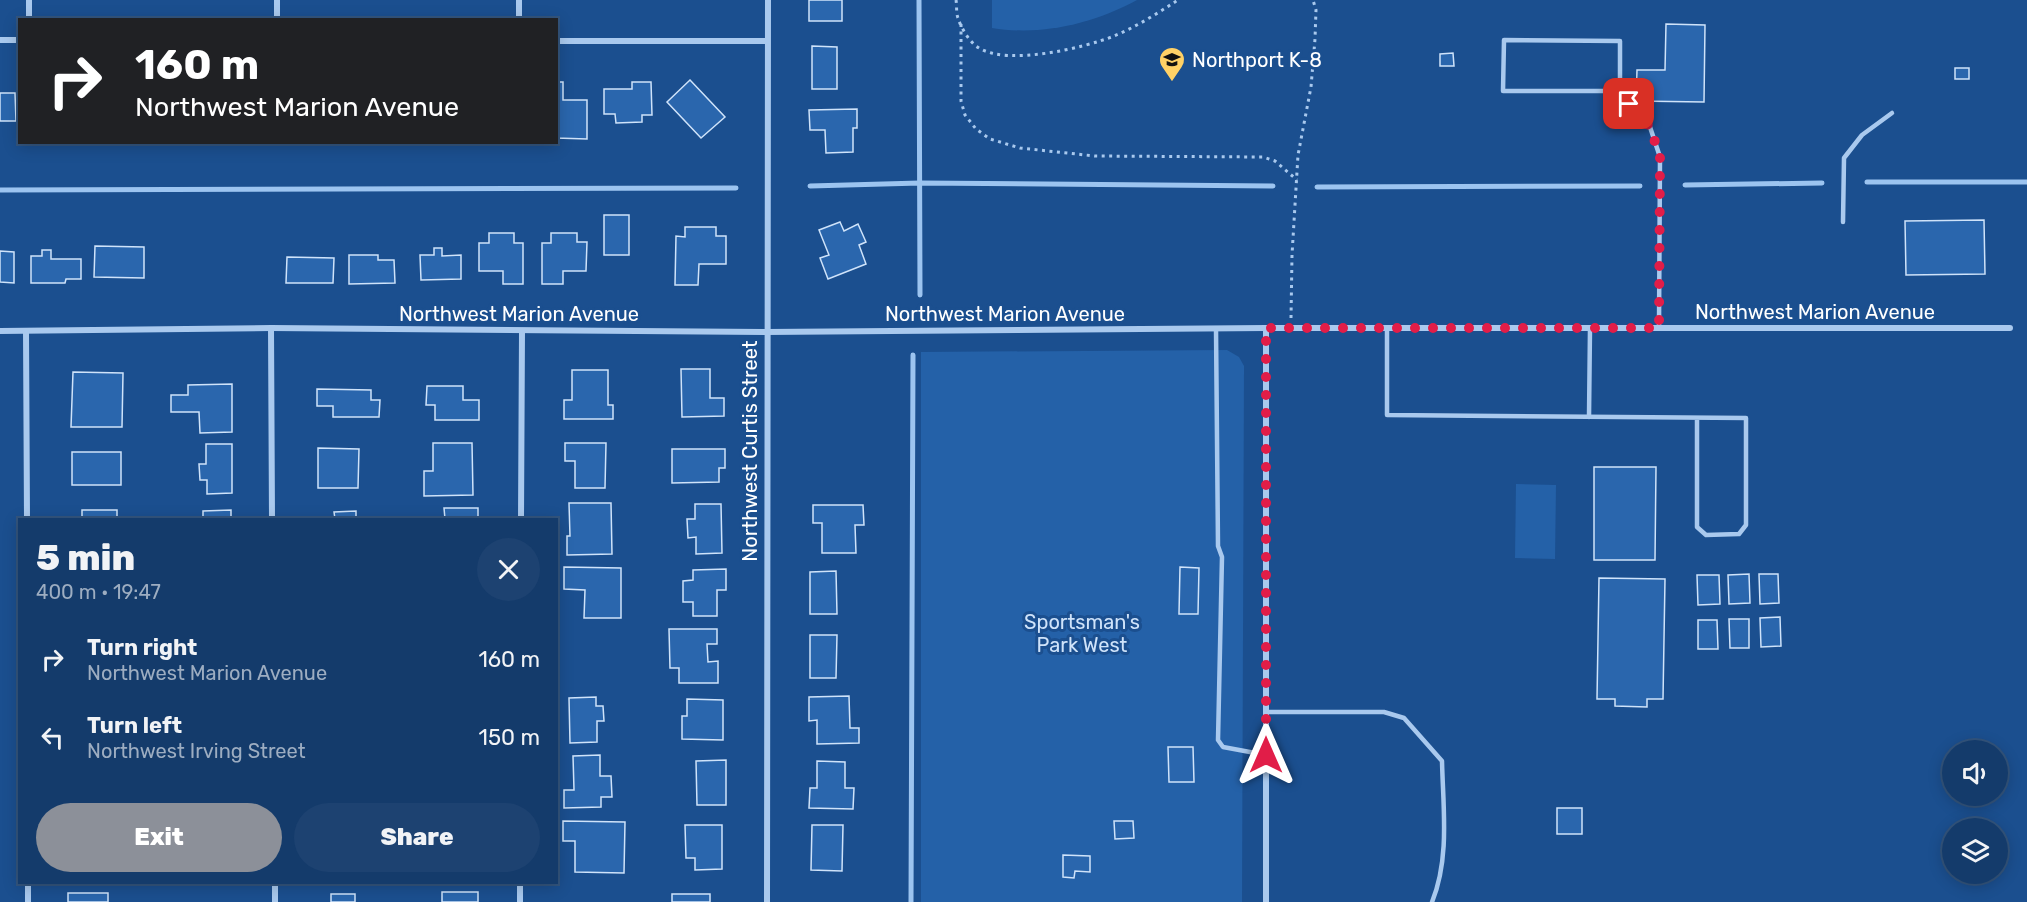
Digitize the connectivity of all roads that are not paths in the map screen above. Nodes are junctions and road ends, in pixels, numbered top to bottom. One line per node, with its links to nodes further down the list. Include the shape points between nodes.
1 (29, 0): 5 (street)
2 (277, 0): 6 (street)
3 (519, 0): 7 (street)
4 (768, 0): 11 (street, Northwest Curtis Street)
5 (29, 18)
6 (277, 18)
7 (519, 18)
8 (0, 40): 9 (street)
9 (18, 40)
10 (558, 41): 11 (street)
11 (767, 41): 25 (street, Northwest Curtis Street)
12 (1620, 92): 12 (lane, via 1620,41 1504,40 1503,91); 19 (lane, via 1650,127 1660,157)
13 (1892, 113): 14 (lane, via 1862,135 1844,158)
14 (1843, 222)
15 (271, 328): 23 (street, Northwest Marion Avenue); 24 (street, Northwest Marion Avenue); 29 (street)
16 (1266, 328): 17 (street, Northwest Marion Avenue); 21 (street, Northwest Marion Avenue); 31 (street)
17 (1387, 328): 18 (street, Northwest Marion Avenue); 26 (lane, via 1387,415)
18 (1590, 328): 19 (street, Northwest Marion Avenue); 26 (lane)
19 (1659, 328): 20 (street, Northwest Marion Avenue)
20 (2010, 328)
21 (1216, 329): 25 (street, Northwest Marion Avenue); 32 (lane, via 1218,546 1222,557 1218,740 1223,747)
22 (0, 330): 23 (street, Northwest Marion Avenue)
23 (26, 331): 28 (street)
24 (522, 331): 25 (street, Northwest Marion Avenue); 30 (street)
25 (766, 332): 39 (street, Northwest Curtis Street)
26 (1589, 417): 27 (lane)
27 (1697, 418): 27 (lane, via 1746,418 1746,525 1739,534 1706,535 1697,527)
28 (27, 518)
29 (272, 518)
30 (521, 518)
31 (1266, 712): 32 (street); 41 (lane, via 1384,712 1404,718 1442,761 1443,863)
32 (1266, 755): 40 (street)
33 (28, 884): 36 (street)
34 (275, 884): 37 (street)
35 (520, 884): 38 (street)
36 (28, 902)
37 (275, 902)
38 (520, 902)
39 (767, 902)
40 (1266, 902)
41 (1432, 902)

